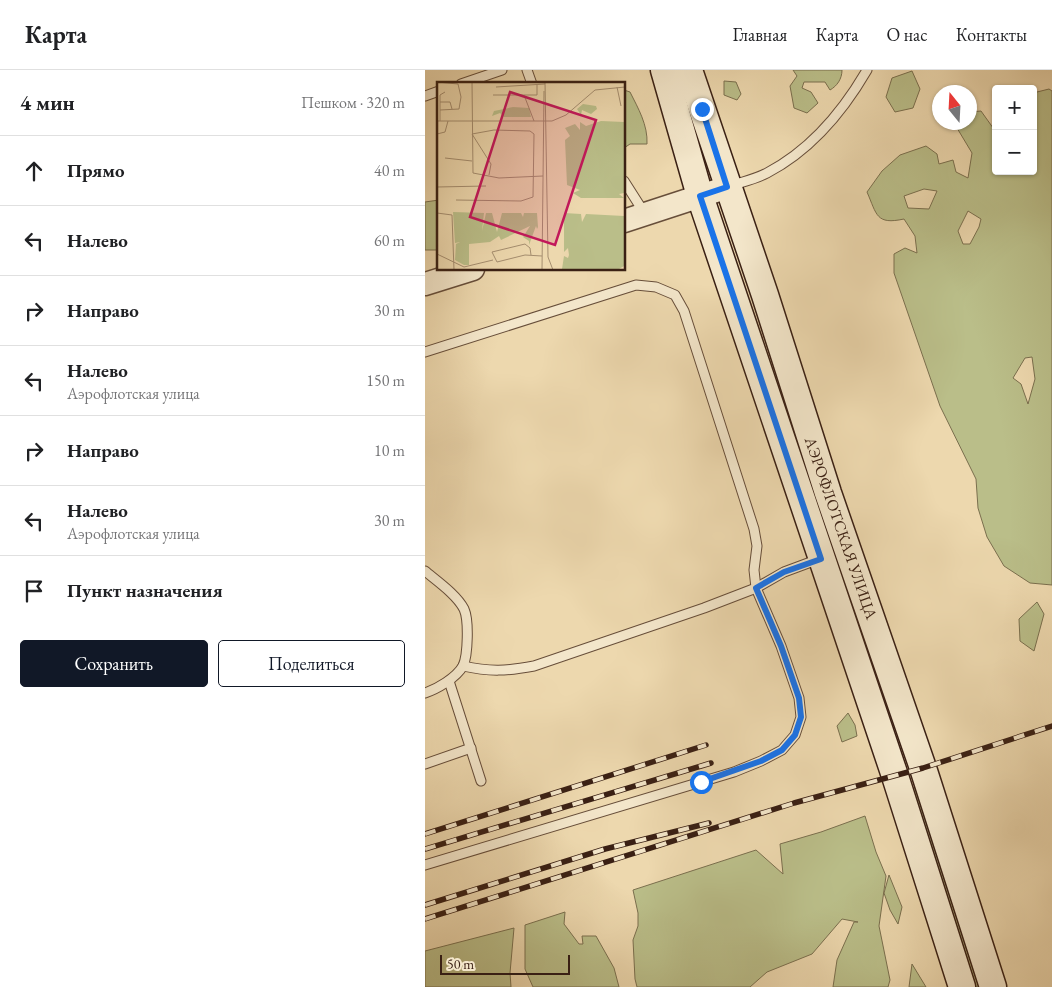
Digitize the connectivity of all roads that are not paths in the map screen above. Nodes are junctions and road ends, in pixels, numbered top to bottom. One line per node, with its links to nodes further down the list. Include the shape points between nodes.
1 (501, 70): 6 (lane)
2 (527, 70): 7 (lane)
3 (664, 70): 12 (main road, АЭРОФЛОТСКАЯ УЛИЦА)
4 (689, 70): 11 (main road, АЭРОФЛОТСКАЯ УЛИЦА)
5 (867, 70): 11 (lane, via 829,124 796,156 765,174)
6 (467, 82)
7 (531, 82)
8 (437, 92): 9 (lane)
9 (425, 96)
10 (625, 183): 13 (lane)
11 (727, 187): 12 (street); 29 (main road, АЭРОФЛОТСКАЯ УЛИЦА, via 923,768)
12 (700, 196): 13 (street); 18 (main road, АЭРОФЛОТСКАЯ УЛИЦА)
13 (645, 214): 14 (street)
14 (625, 221)
15 (470, 270): 16 (street)
16 (425, 284)
17 (425, 352): 20 (lane, via 636,285 656,287 675,296 684,311 754,529)
18 (821, 559): 20 (lane, via 784,572); 28 (main road, АЭРОФЛОТСКАЯ УЛИЦА)
19 (425, 571): 21 (lane, via 452,594 463,609 468,633)
20 (756, 588): 21 (lane, via 534,666 508,671); 27 (lane, via 799,698 801,717 795,735 782,750 726,774)
21 (463, 666): 22 (lane)
22 (449, 681): 23 (lane); 24 (lane)
23 (425, 693)
24 (471, 748): 25 (lane); 26 (lane)
25 (425, 764)
26 (481, 781)
27 (425, 865)
28 (962, 987)
29 (993, 987)

